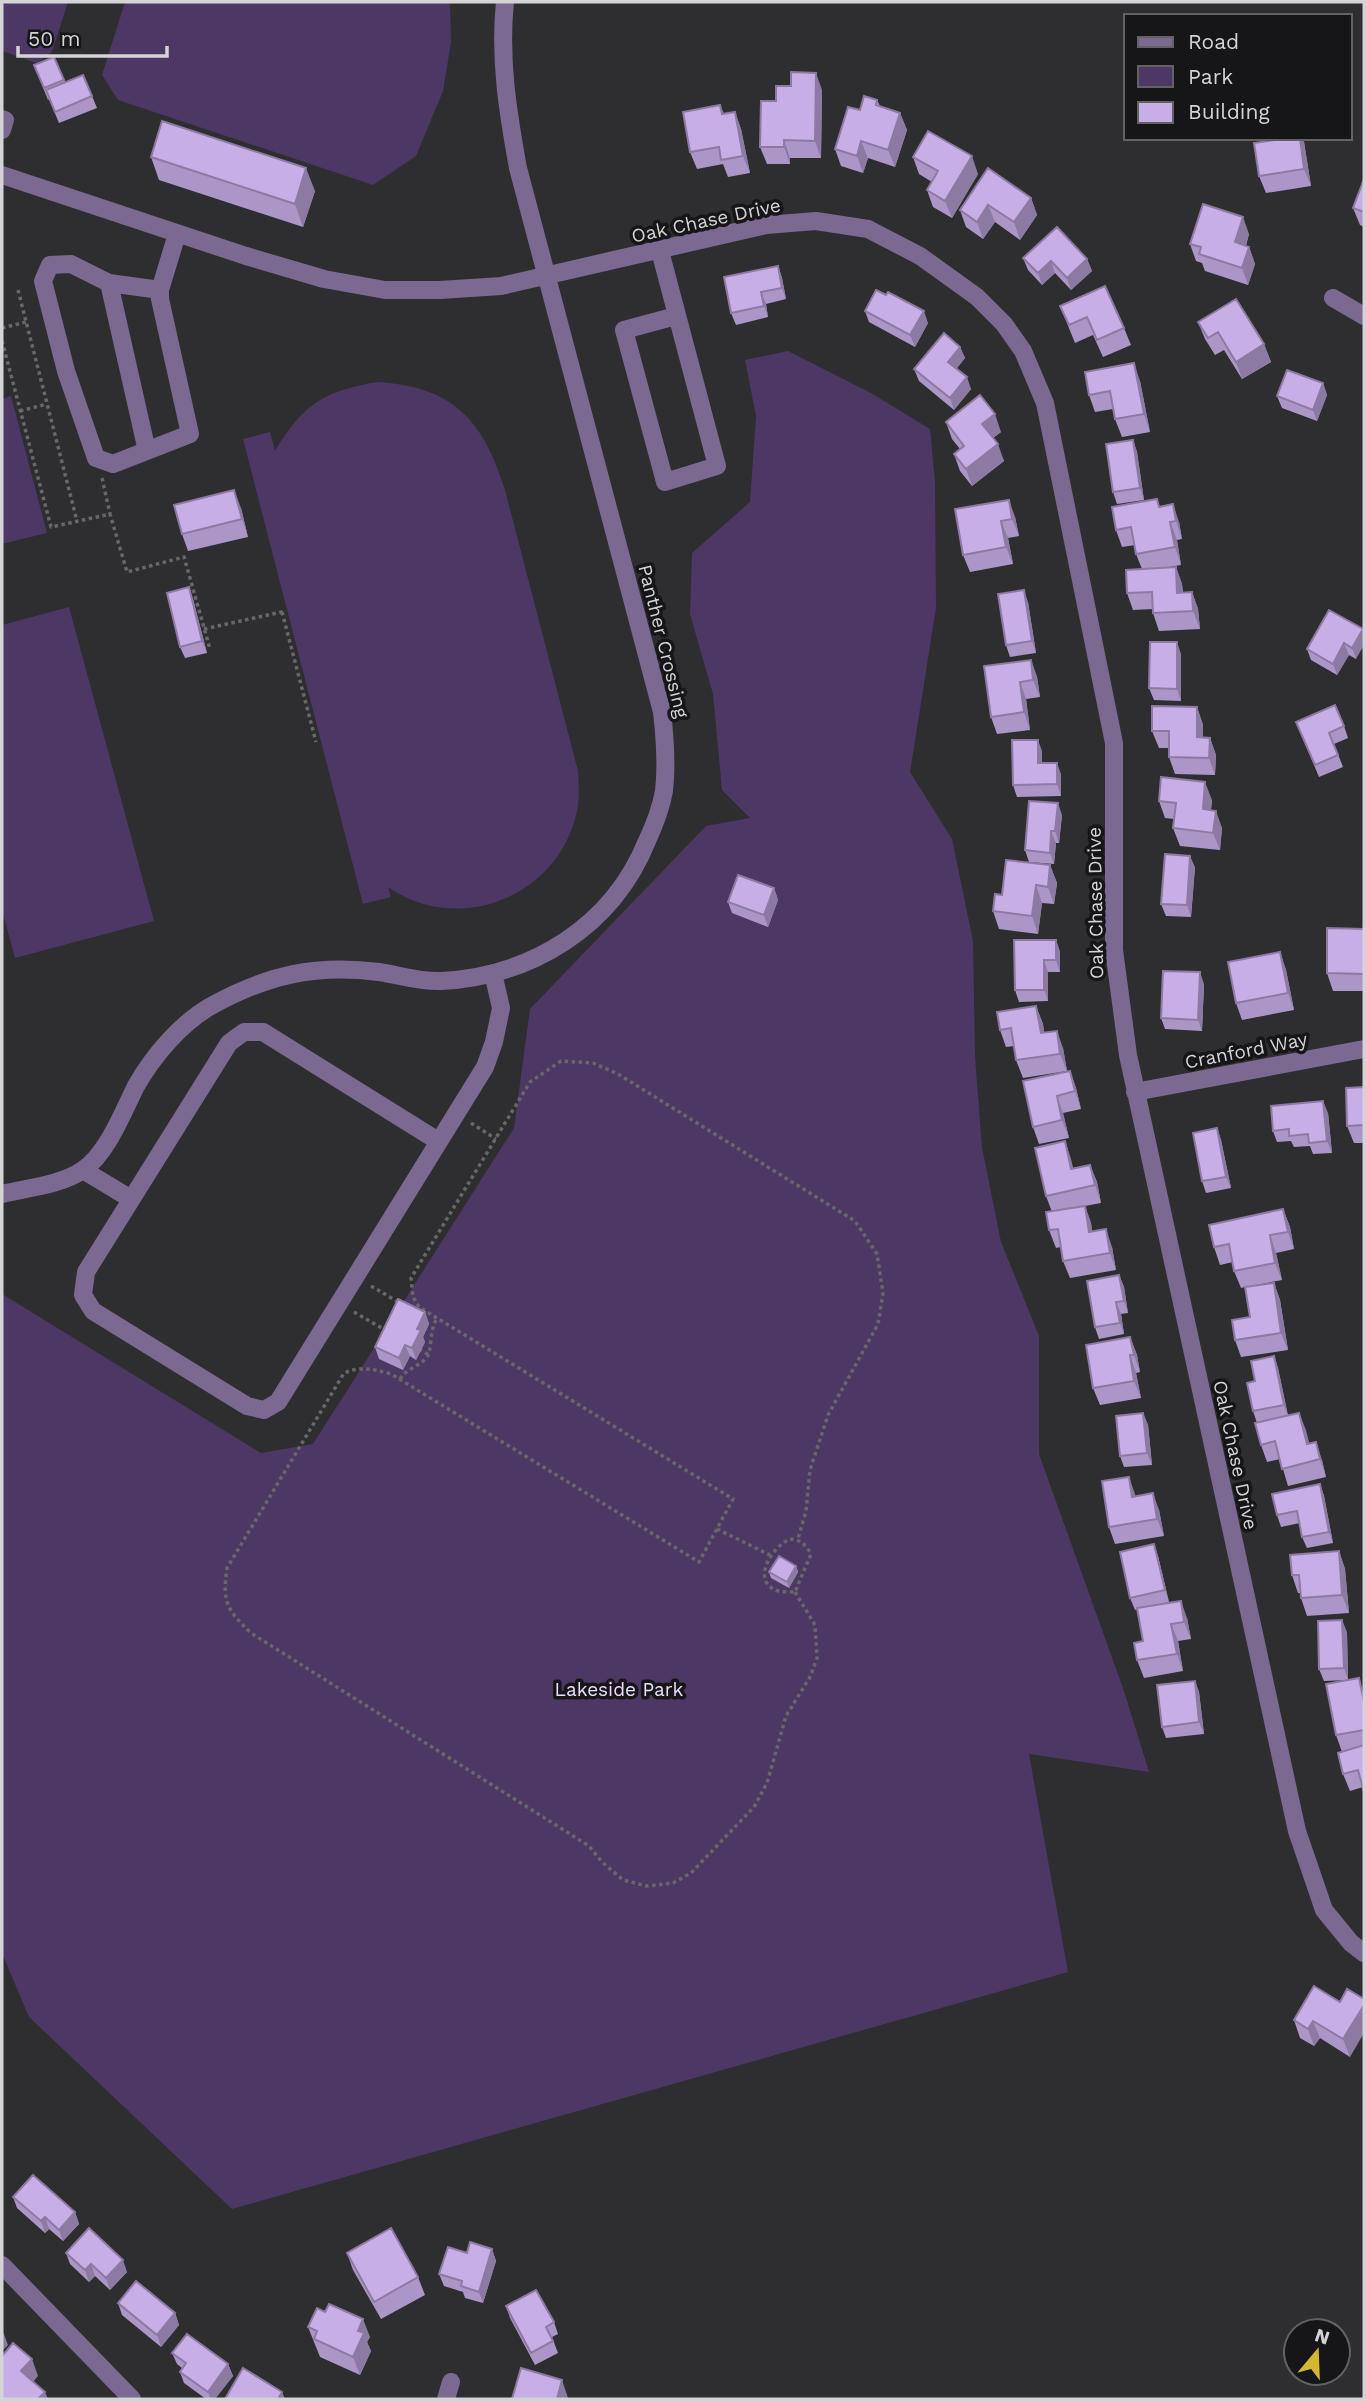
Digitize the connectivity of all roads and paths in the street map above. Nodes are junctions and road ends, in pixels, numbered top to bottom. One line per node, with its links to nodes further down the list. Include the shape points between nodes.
1 (505, 2): 7 (street, Panther Crossing, via 502,31 507,106 518,168)
2 (2, 119): 3 (street)
3 (2, 130)
4 (2, 175): 5 (street, Oak Chase Drive)
5 (177, 234): 7 (street, Oak Chase Drive, via 324,279 385,290 501,286); 10 (street)
6 (660, 251): 7 (street, Oak Chase Drive); 12 (street); 28 (street, Oak Chase Drive, via 766,225 816,221 868,229 920,256 977,297 1023,351 1045,403 1114,743 1114,950)
7 (548, 276): 26 (street, Panther Crossing, via 662,712 666,751 663,792 639,862 599,915 549,952)
8 (109, 284): 10 (street); 19 (street); 20 (street, via 71,264 50,264 43,281 66,371)
9 (18, 290): 14 (path)
10 (160, 290): 19 (street, via 190,434)
11 (1333, 298): 13 (street)
12 (677, 316): 12 (street, via 624,330 665,482 717,466)
13 (1364, 316)
14 (26, 322): 15 (path); 17 (path)
15 (2, 328)
16 (2, 341): 18 (path)
17 (47, 404): 18 (path); 22 (path)
18 (20, 411): 22 (path, via 51,527)
19 (147, 451): 20 (street, via 113,464)
20 (98, 458): 21 (path)
21 (110, 513): 22 (path); 23 (path, via 127,572 184,557)
22 (77, 522)
23 (204, 629): 24 (path); 25 (path, via 284,611)
24 (210, 649)
25 (316, 742)
26 (493, 973): 31 (street, via 501,1009 494,1042 485,1066); 32 (street, Panther Crossing, via 438,981 381,972 307,970 234,993 198,1014 158,1055 110,1137)
27 (1364, 1049): 28 (street, Cranford Way)
28 (1135, 1092): 49 (street, Oak Chase Drive, via 1297,1831 1324,1910)
29 (469, 1122): 30 (path)
30 (496, 1139): 38 (path, via 411,1278 419,1307); 46 (path, via 530,1082 561,1061 593,1063 618,1074 855,1222 877,1254 883,1293 878,1324 828,1415 810,1469)
31 (438, 1141): 34 (street, via 263,1032 244,1032 229,1043); 34 (street, via 278,1402 264,1410 247,1406 93,1311 83,1295 86,1272)
32 (83, 1170): 33 (street); 34 (street)
33 (2, 1194)
34 (131, 1199)
35 (369, 1285): 37 (path, via 401,1304)
36 (352, 1311): 40 (path)
37 (395, 1313)
38 (437, 1318): 43 (path, via 429,1336); 45 (path, via 733,1499)
39 (389, 1323): 40 (path)
40 (385, 1330): 41 (path)
41 (396, 1336)
42 (418, 1348): 43 (path)
43 (429, 1354): 44 (path)
44 (400, 1379): 45 (path, via 699,1562); 48 (path, via 373,1368 344,1374 227,1568 224,1588 231,1614 251,1633 589,1846 623,1880 647,1886 673,1883 691,1873 754,1807 767,1783 786,1716 817,1658 814,1625)
45 (717, 1529): 47 (path)
46 (798, 1539): 47 (path, via 782,1542); 48 (path, via 811,1554)
47 (770, 1555): 48 (path, via 765,1578 771,1587)
48 (795, 1592)
49 (1364, 1953)
50 (2, 2265): 51 (street)
51 (132, 2399)

